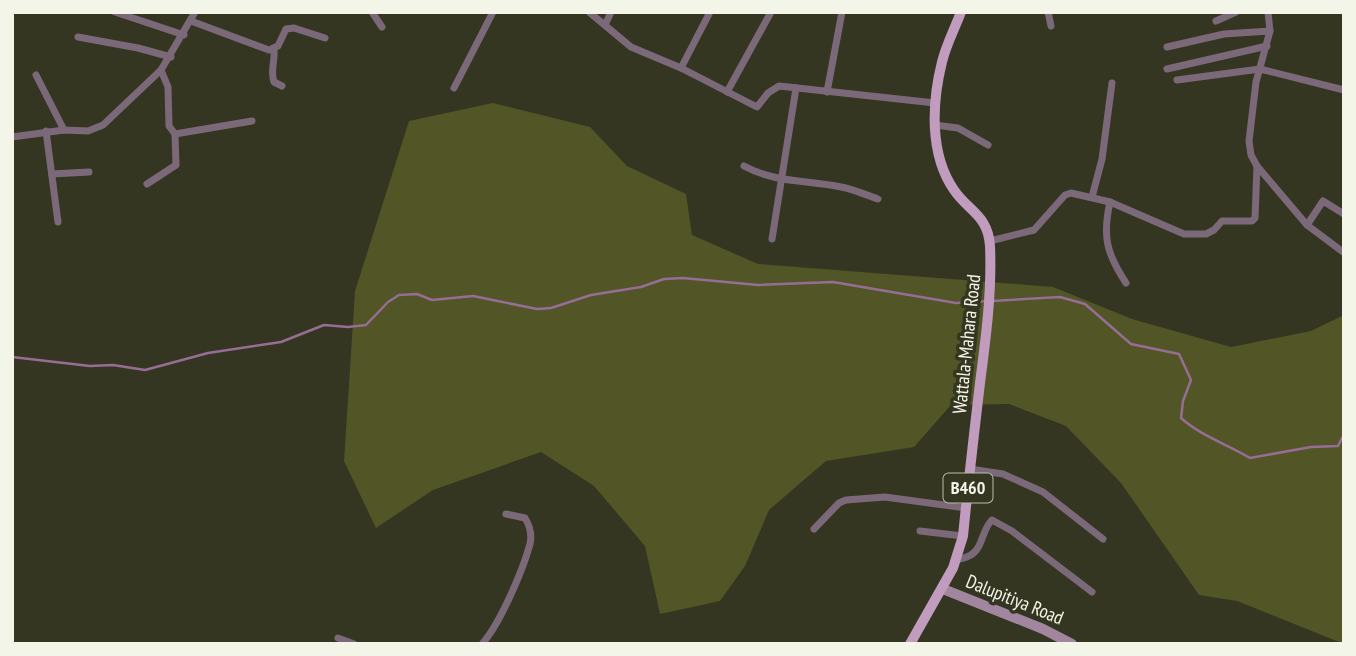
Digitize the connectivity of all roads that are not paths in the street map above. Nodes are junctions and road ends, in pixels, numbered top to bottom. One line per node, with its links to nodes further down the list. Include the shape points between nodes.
1 (115, 12): 20 (street)
2 (195, 12): 15 (street)
3 (372, 12): 18 (street)
4 (493, 12): 35 (street)
5 (589, 12): 16 (street)
6 (611, 12): 16 (street)
7 (710, 12): 27 (street)
8 (771, 12): 38 (street)
9 (842, 12): 39 (street)
10 (961, 12): 40 (main road, Wattala-Mahara Road / B460, via 942,60)
11 (1048, 12): 17 (street)
12 (1236, 12): 14 (street)
13 (1268, 12): 19 (street)
14 (1216, 21)
15 (191, 22): 20 (street); 25 (street)
16 (604, 24): 27 (street, via 631,47)
17 (1051, 26)
18 (382, 27)
19 (1270, 31): 23 (street); 24 (street, via 1224,34)
20 (184, 35): 26 (street)
21 (78, 37): 26 (street)
22 (325, 38): 25 (street, via 286,29)
23 (1267, 46): 28 (street); 29 (street)
24 (1167, 47)
25 (274, 50): 34 (street, via 271,74)
26 (170, 57): 30 (street)
27 (681, 68): 38 (street)
28 (1167, 69)
29 (1261, 69): 32 (street); 37 (street); 49 (street, via 1249,141)
30 (161, 70): 43 (street, via 103,125 88,131); 45 (street, via 169,87 169,126)
31 (36, 75): 43 (street)
32 (1177, 80)
33 (1112, 83): 54 (street)
34 (282, 86)
35 (454, 88)
36 (796, 88): 38 (street, via 779,86 757,107); 39 (street); 52 (street)
37 (1343, 91)
38 (727, 92)
39 (827, 92): 40 (street)
40 (934, 103): 42 (main road, Wattala-Mahara Road / B460)
41 (252, 121): 45 (street)
42 (935, 125): 47 (street, via 958,128); 61 (main road, Wattala-Mahara Road / B460, via 946,176 986,225)
43 (64, 130): 44 (street)
44 (46, 131): 46 (street); 51 (street)
45 (175, 134): 53 (street, via 176,165)
46 (12, 136)
47 (988, 145)
48 (744, 166): 52 (street)
49 (1257, 166): 56 (street, via 1255,218 1222,222 1206,234 1184,234); 59 (street)
50 (89, 172): 51 (street)
51 (52, 174): 58 (street)
52 (781, 180): 55 (street, via 842,187); 60 (street)
53 (147, 184)
54 (1092, 197): 56 (street); 61 (street, via 1065,195 1034,230)
55 (878, 200)
56 (1110, 202): 63 (street, via 1106,243)
57 (1344, 214): 59 (street, via 1323,201)
58 (58, 222)
59 (1307, 225): 62 (street)
60 (772, 239)
61 (990, 241): 64 (main road, Wattala-Mahara Road / B460, via 992,285)
62 (1343, 252)
63 (1126, 283)
64 (970, 469): 65 (main road, Wattala-Mahara Road / B460); 70 (street, via 1003,474 1043,492)
65 (966, 508): 67 (street, via 885,497 846,500); 69 (main road, Wattala-Mahara Road / B460)
66 (506, 514): 77 (street, via 525,518 530,542 505,607)
67 (814, 529)
68 (920, 531): 69 (street)
69 (963, 536): 71 (main road, Wattala-Mahara Road / B460)
70 (1103, 539)
71 (954, 561): 72 (main road, Wattala-Mahara Road / B460); 73 (street, via 973,555 992,520)
72 (943, 589): 75 (main road, Wattala-Mahara Road / B460); 78 (street, Dalupitiya Road)
73 (1092, 592)
74 (338, 638): 76 (street)
75 (913, 643)
76 (354, 644)
77 (482, 644)
78 (1072, 644)

